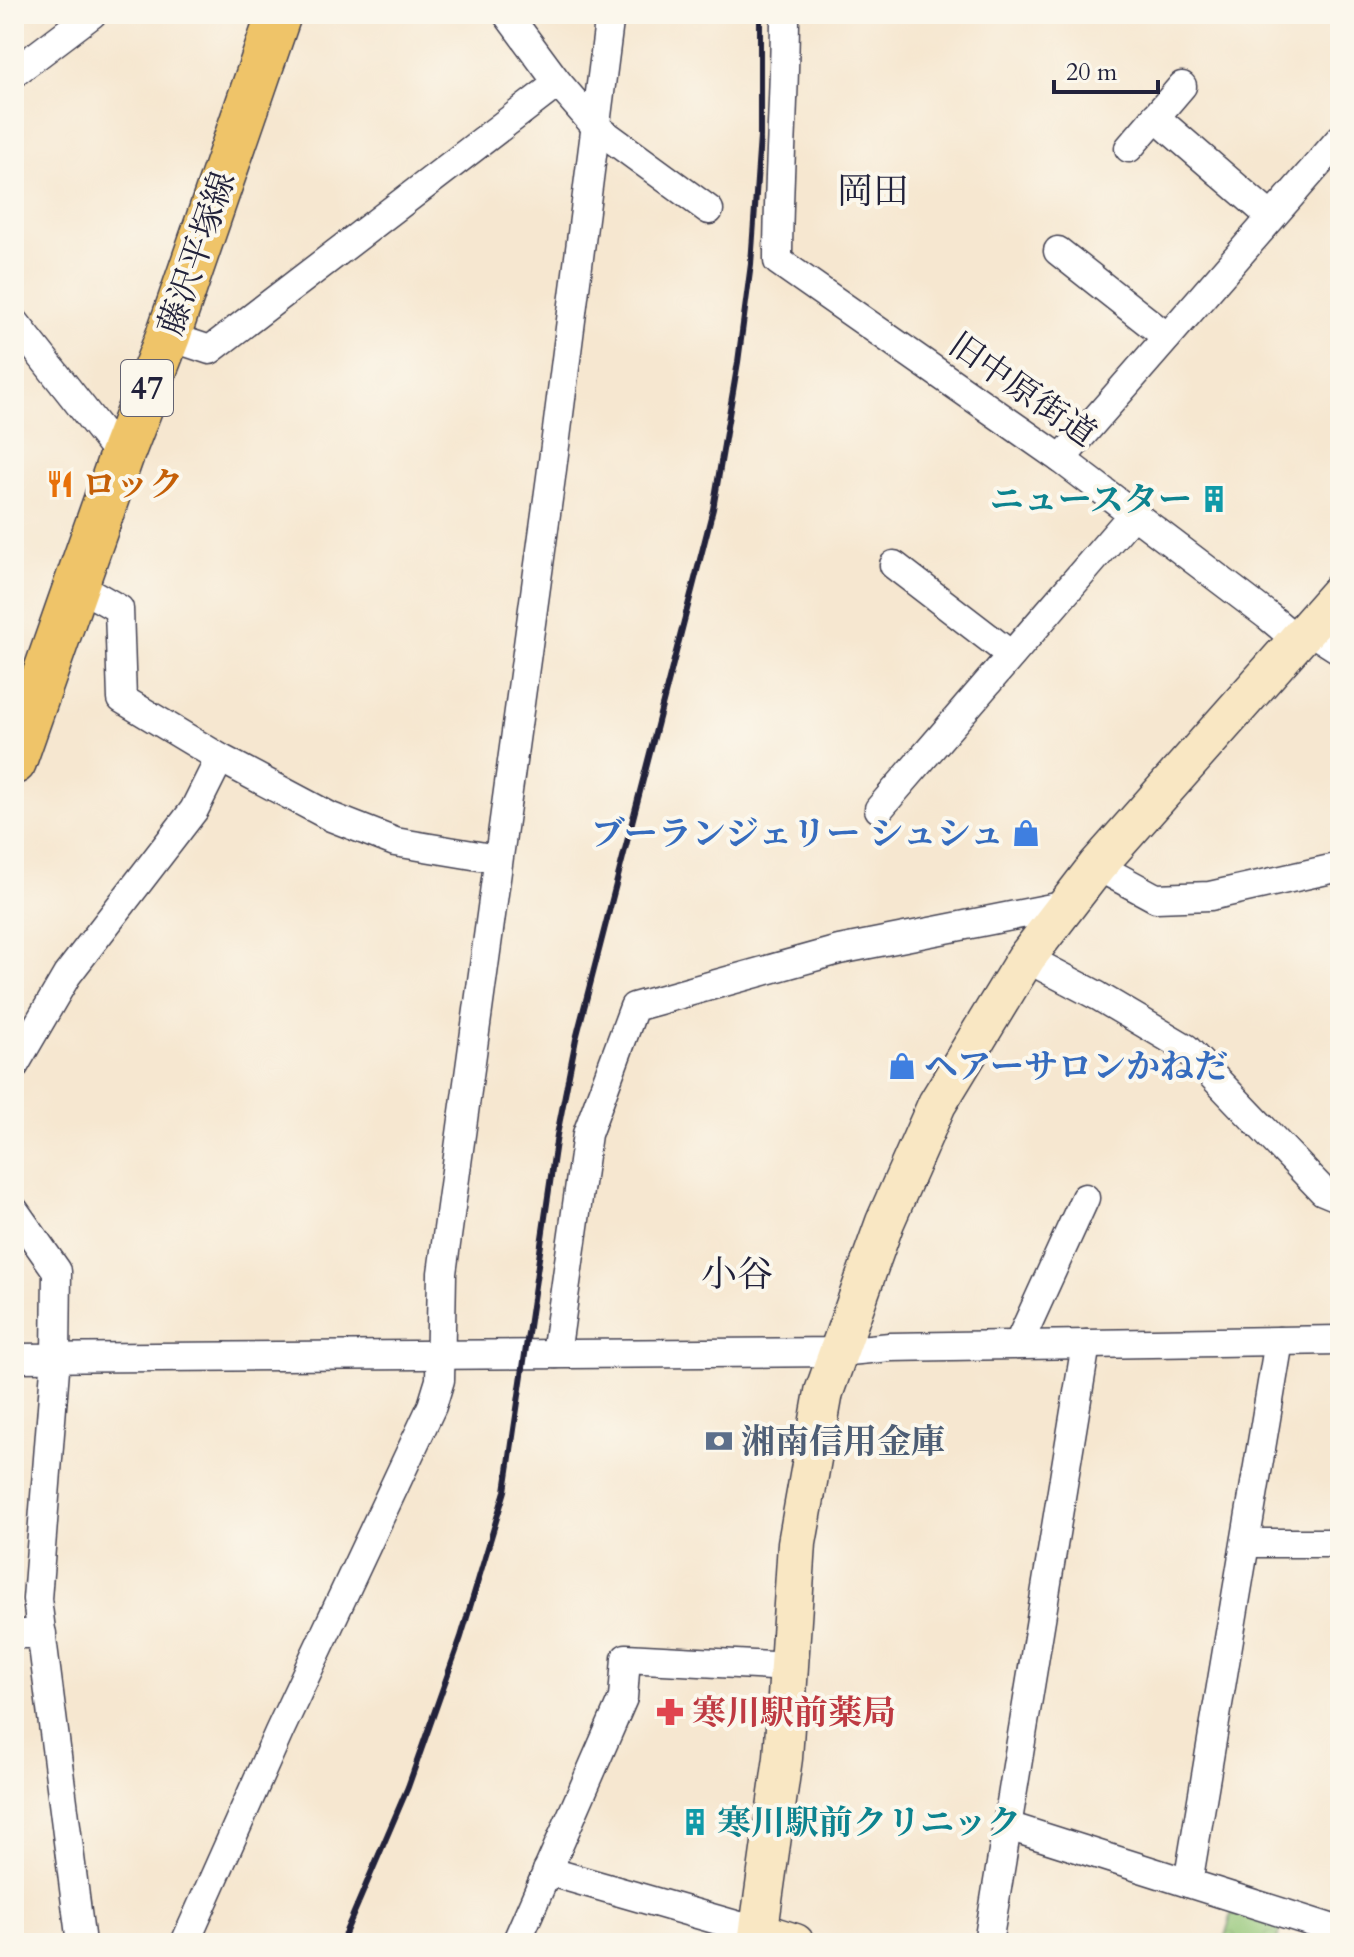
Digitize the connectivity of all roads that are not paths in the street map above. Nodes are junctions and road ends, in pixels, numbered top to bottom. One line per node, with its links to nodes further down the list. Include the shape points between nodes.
1 (92, 14): 6 (street)
2 (279, 14): 17 (main road, 藤沢平塚線 / 47)
3 (507, 14): 7 (street)
4 (610, 14): 10 (street)
5 (785, 14): 20 (street, 旧中原街道, via 778,261)
6 (14, 73)
7 (558, 83): 10 (street); 17 (street, via 210,350)
8 (1182, 86): 9 (street)
9 (1155, 117): 12 (street); 14 (street)
10 (597, 128): 13 (street); 31 (street)
11 (1340, 139): 14 (street)
12 (1129, 148)
13 (709, 210)
14 (1271, 217): 18 (street)
15 (1058, 251): 18 (street)
16 (14, 321): 19 (street)
17 (168, 336): 19 (main road, 藤沢平塚線 / 47)
18 (1167, 337): 20 (street)
19 (121, 457): 23 (main road, 藤沢平塚線 / 47)
20 (1061, 459): 21 (street, 旧中原街道)
21 (1133, 514): 25 (street, 旧中原街道); 27 (street)
22 (894, 565): 27 (street)
23 (75, 584): 28 (street, via 119,609 122,699); 29 (main road, 藤沢平塚線 / 47)
24 (1340, 592): 25 (street)
25 (1303, 635): 26 (street, 旧中原街道); 32 (street)
26 (1340, 650)
27 (1011, 655): 30 (street)
28 (220, 758): 31 (street, via 331,817 395,842); 36 (street, via 194,810 67,975)
29 (14, 762)
30 (879, 809)
31 (497, 859): 45 (street, via 442,1273)
32 (1097, 866): 33 (street, via 1156,898 1210,896); 34 (street)
33 (1340, 867)
34 (1067, 905): 35 (street); 46 (street, via 839,950 634,1007 587,1134)
35 (1026, 958): 38 (street, via 1186,1048 1323,1191); 44 (street, via 937,1104 885,1222)
36 (14, 1066)
37 (1085, 1198): 43 (street)
38 (1340, 1198)
39 (14, 1210): 47 (street, via 57,1271)
40 (1340, 1340): 41 (street)
41 (1279, 1341): 42 (street); 49 (street)
42 (1086, 1344): 43 (street); 54 (street)
43 (1018, 1345): 44 (street)
44 (839, 1352): 46 (street); 53 (street, via 824,1392 797,1543)
45 (441, 1354): 46 (street); 47 (street); 60 (street, via 432,1406)
46 (556, 1354)
47 (56, 1356): 48 (street); 52 (street, via 37,1599)
48 (14, 1358)
49 (1247, 1543): 50 (street); 56 (street)
50 (1340, 1543)
51 (14, 1634): 52 (street)
52 (42, 1634): 59 (street)
53 (791, 1667): 55 (street, via 626,1658 623,1698); 58 (street)
54 (1008, 1826): 56 (street); 62 (street)
55 (547, 1871): 58 (street); 61 (street)
56 (1188, 1883): 57 (street)
57 (1340, 1931)
58 (771, 1939)
59 (81, 1943)
60 (185, 1943)
61 (516, 1943)
62 (988, 1943)

